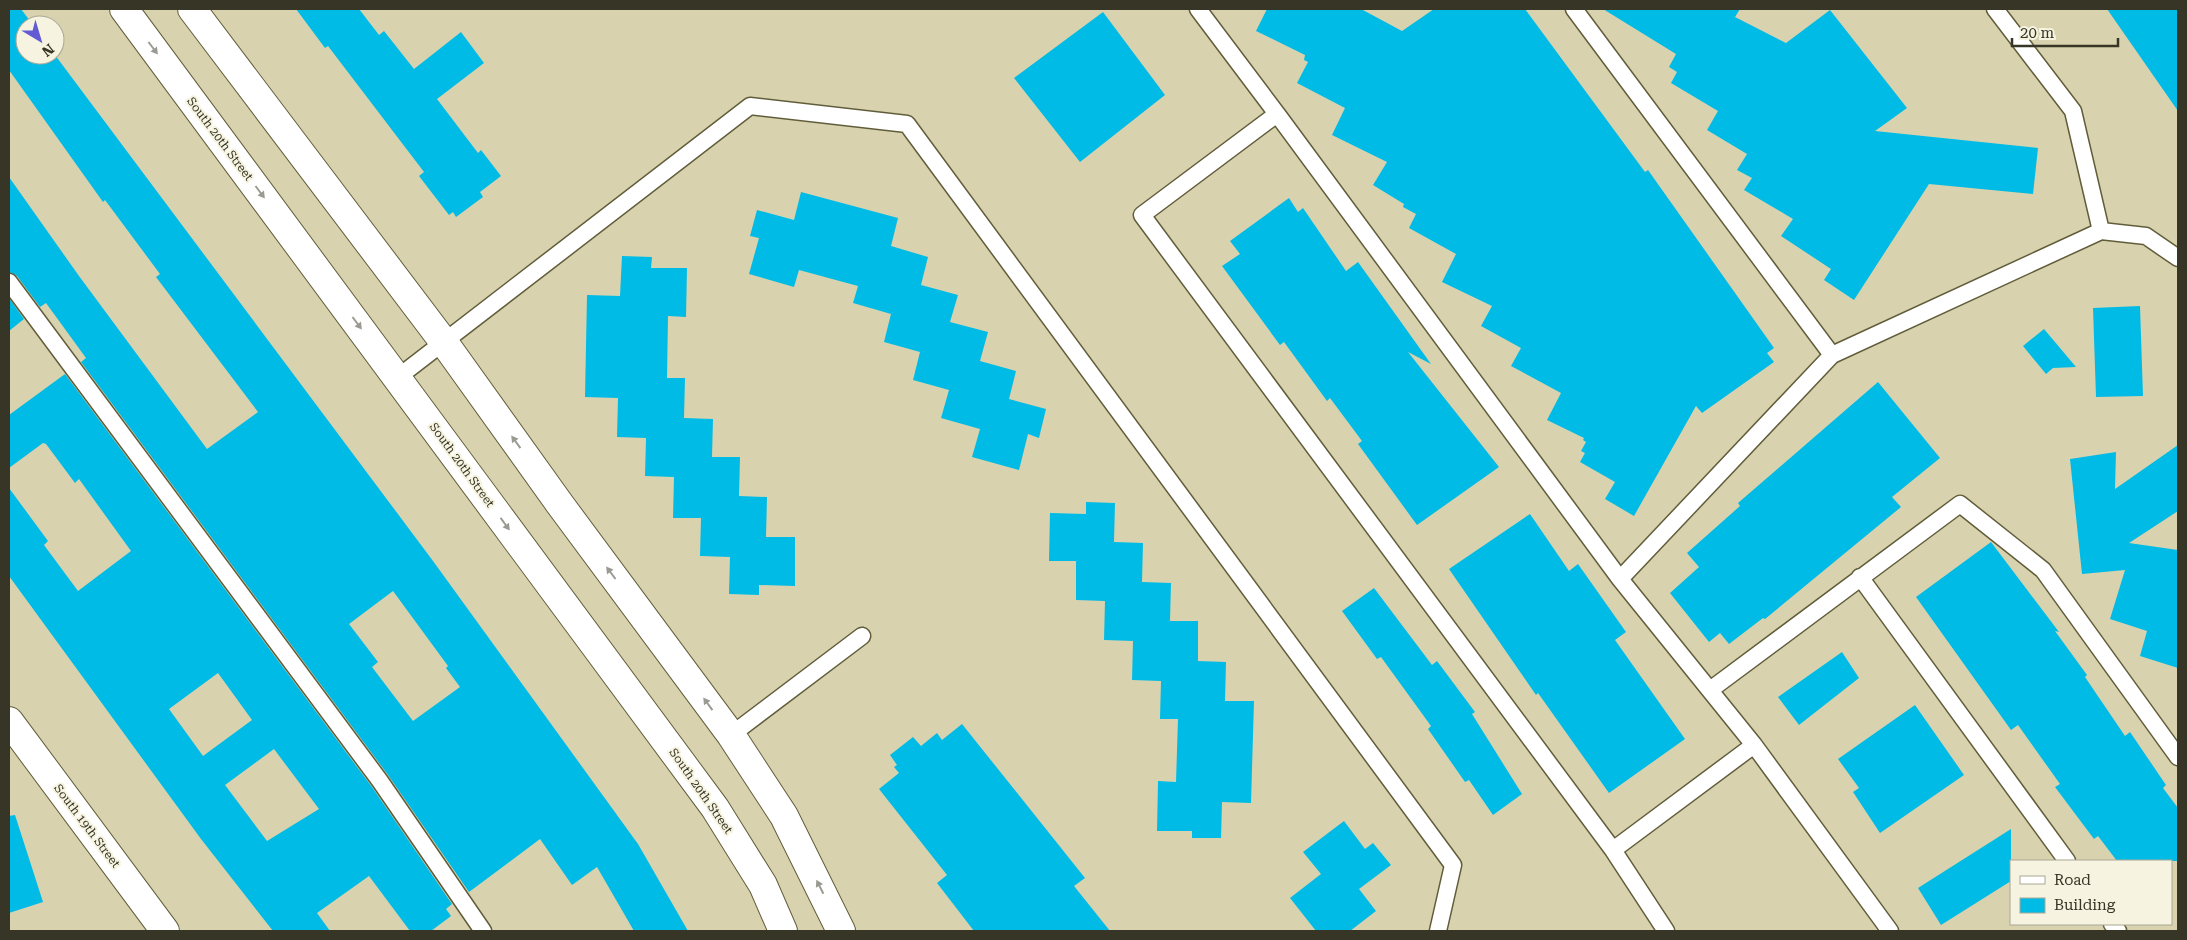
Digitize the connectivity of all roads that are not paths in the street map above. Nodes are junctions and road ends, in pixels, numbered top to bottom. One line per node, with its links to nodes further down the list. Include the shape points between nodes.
1 (124, 9): 12 (street, South 20th Street, one-way to 12)
2 (192, 9): 10 (street)
3 (1198, 9): 6 (lane)
4 (1574, 9): 11 (lane)
5 (1995, 9): 7 (lane, via 2073,111)
6 (1277, 114): 14 (lane); 21 (lane, via 1142,215)
7 (2101, 231): 8 (lane, via 2146,236); 11 (lane)
8 (2178, 258)
9 (9, 282): 24 (lane, via 380,781)
10 (444, 342): 12 (lane); 18 (street, one-way to 10); 27 (lane, via 750,106 907,124 1453,865)
11 (1832, 355): 14 (lane)
12 (397, 378): 25 (street, South 20th Street, one-way to 25, via 715,808 762,885)
13 (1860, 577): 16 (lane); 20 (lane, via 1960,504 2043,570); 22 (lane)
14 (1620, 578): 16 (lane)
15 (862, 636): 18 (lane)
16 (1710, 690): 19 (lane)
17 (9, 721): 23 (street, South 19th Street)
18 (731, 735): 26 (street, one-way to 18, via 784,816)
19 (1754, 745): 21 (lane); 29 (lane)
20 (2178, 756)
21 (1613, 850): 28 (lane)
22 (2066, 860)
23 (164, 931)
24 (484, 931)
25 (783, 931)
26 (841, 931)
27 (1438, 931)
28 (1666, 931)
29 (1890, 931)

